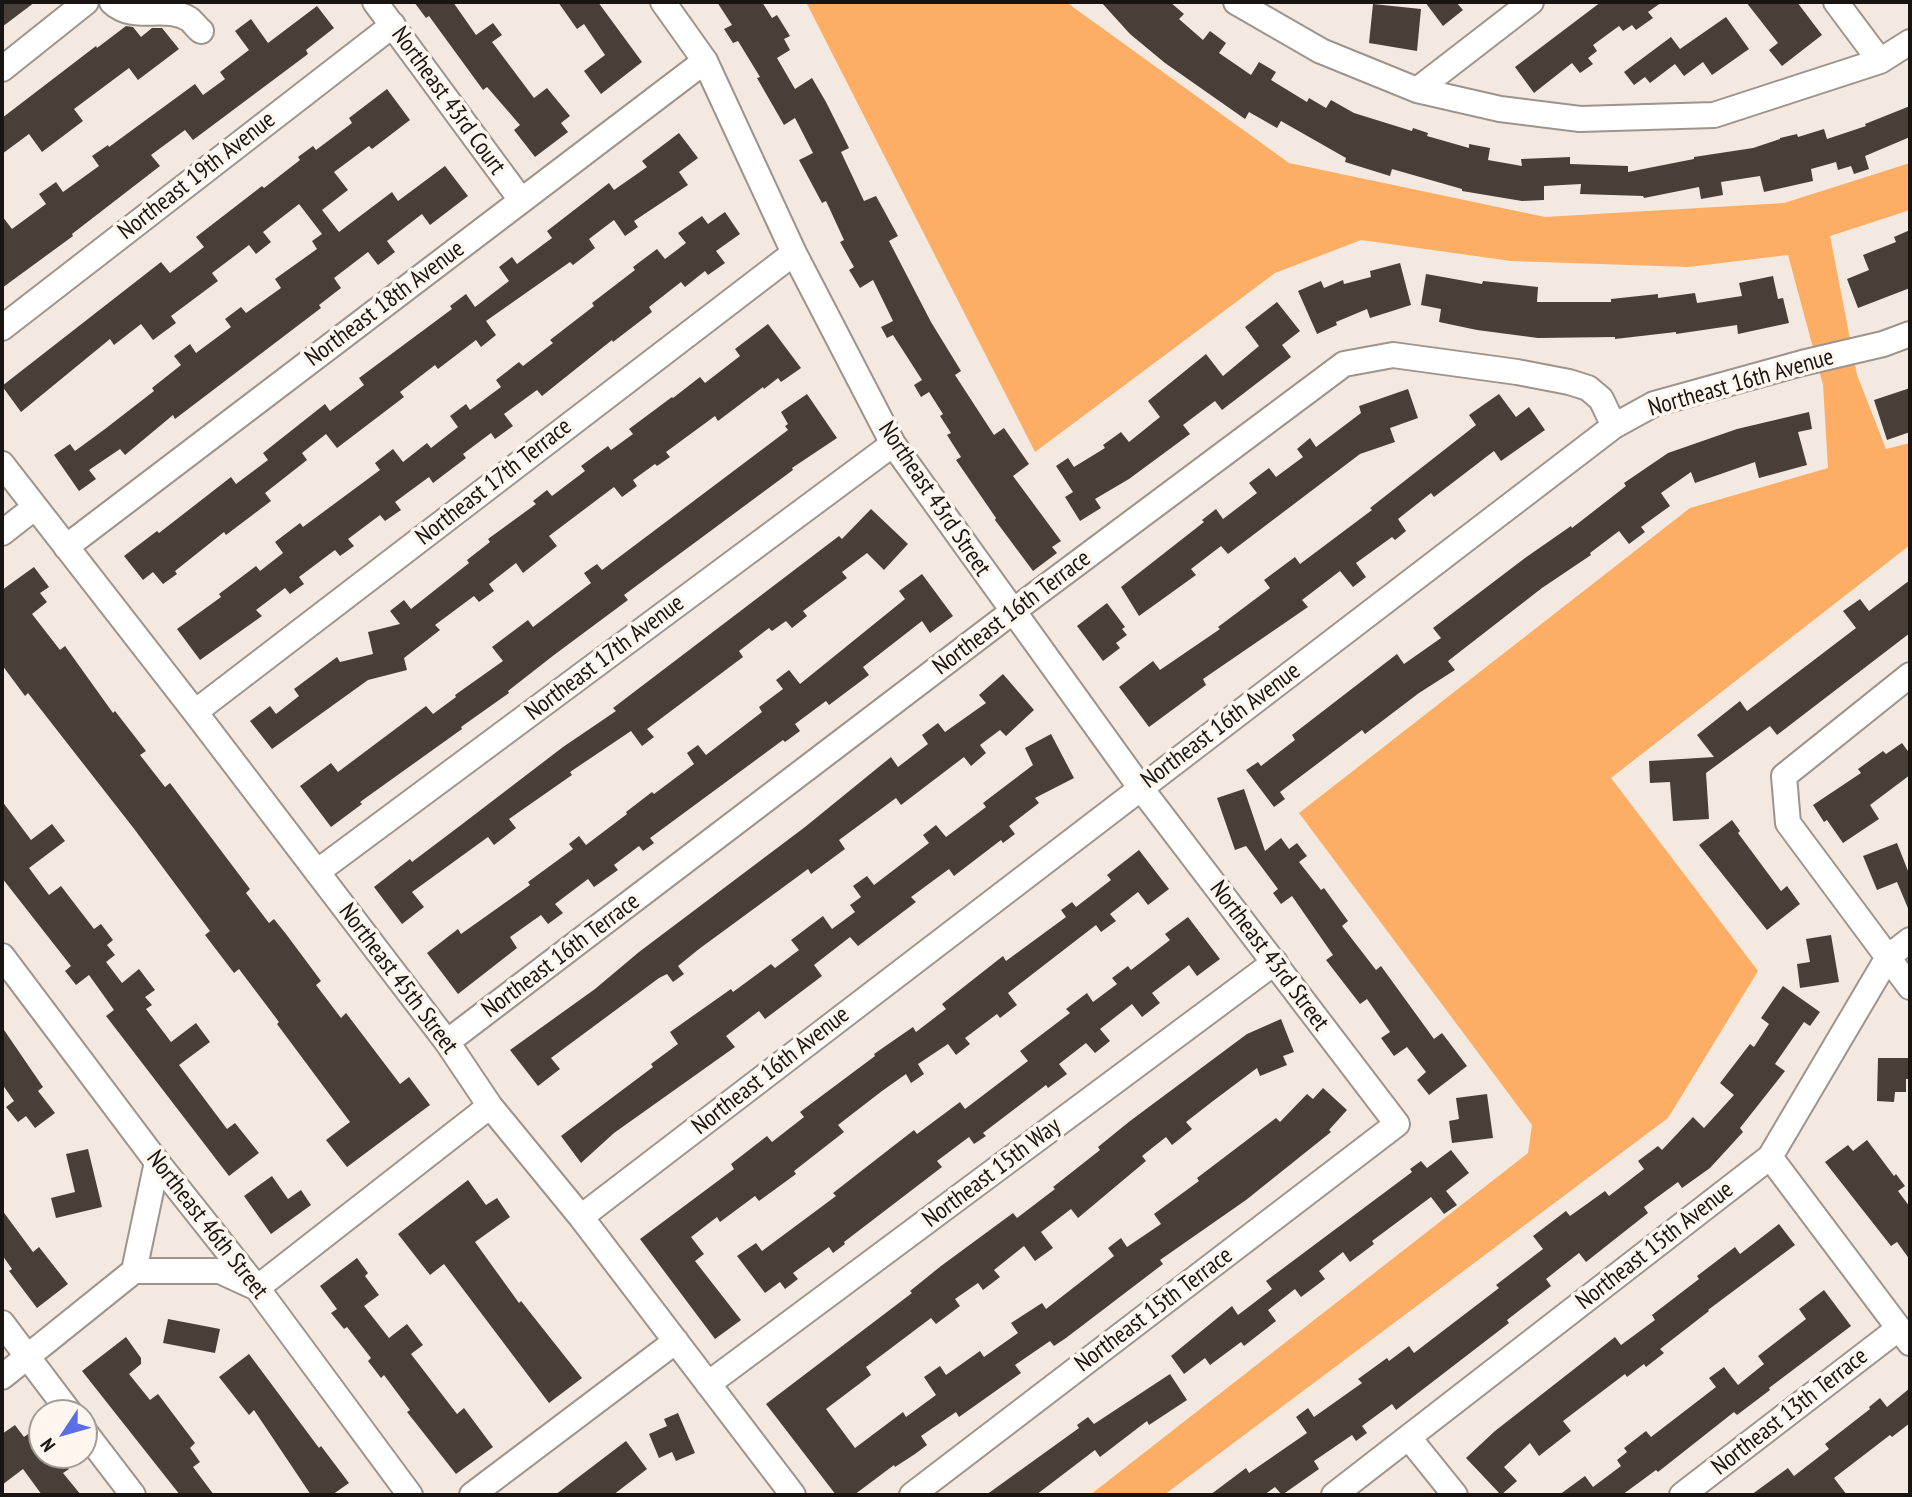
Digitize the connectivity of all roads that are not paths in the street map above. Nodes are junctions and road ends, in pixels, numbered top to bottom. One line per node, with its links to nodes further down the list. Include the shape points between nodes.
1 (86, 2): 13 (street)
2 (112, 2): 9 (street, via 124,11 177,15)
3 (375, 2): 8 (street, Northeast 43rd Court)
4 (663, 2): 11 (street, Northeast 43rd Street)
5 (1236, 2): 14 (street, via 1321,51)
6 (1531, 2): 14 (street)
7 (1836, 2): 12 (street)
8 (393, 25): 15 (street, Northeast 43rd Court); 17 (street, Northeast 19th Avenue)
9 (201, 31)
10 (1910, 41): 12 (street)
11 (705, 61): 15 (street, Northeast 18th Avenue); 16 (street, Northeast 43rd Street)
12 (1880, 61): 14 (street, via 1714,115 1580,119 1500,109)
13 (2, 69)
14 (1417, 90)
15 (521, 200): 24 (street, Northeast 18th Avenue)
16 (794, 253): 20 (street, Northeast 43rd Street); 27 (street, Northeast 17th Terrace)
17 (2, 328)
18 (1910, 334): 19 (street, Northeast 16th Avenue, via 1654,404)
19 (1614, 426): 25 (street, Northeast 16th Terrace, via 1601,399 1588,388 1569,382 1392,355 1344,364); 28 (street, Northeast 16th Avenue)
20 (893, 444): 25 (street, Northeast 43rd Street); 29 (street, Northeast 17th Avenue)
21 (2, 464): 22 (street, Northeast 45th Street)
22 (34, 508): 23 (street); 24 (street, Northeast 45th Street)
23 (2, 533)
24 (66, 547): 27 (street, Northeast 45th Street)
25 (1012, 612): 28 (street, Northeast 43rd Street); 35 (street, Northeast 16th Terrace)
26 (1910, 675): 32 (street, via 1784,776 1788,823)
27 (195, 712): 29 (street, Northeast 45th Street)
28 (1140, 787): 33 (street, Northeast 43rd Street); 40 (street, Northeast 16th Avenue)
29 (317, 872): 35 (street, Northeast 45th Street)
30 (1910, 940): 32 (street, Northeast 15th Avenue)
31 (2, 956): 39 (street, Northeast 46th Street)
32 (1888, 957): 34 (street); 38 (street, Northeast 15th Avenue)
33 (1275, 962): 37 (street, Northeast 43rd Street); 48 (street, Northeast 15th Way)
34 (1910, 987)
35 (447, 1042): 36 (street, Northeast 45th Street)
36 (490, 1106): 40 (street, Northeast 45th Street); 42 (street)
37 (1397, 1124): 56 (street, Northeast 15th Terrace)
38 (1770, 1157): 44 (street); 50 (street, Northeast 15th Avenue)
39 (157, 1162): 41 (street); 42 (street, Northeast 46th Street)
40 (581, 1217): 45 (street, Northeast 45th Street)
41 (134, 1271): 42 (street, via 220,1271); 46 (street)
42 (257, 1288): 53 (street, Northeast 46th Street)
43 (2, 1324): 46 (street)
44 (1904, 1336): 59 (street, Northeast 13th Terrace)
45 (676, 1341): 48 (street, Northeast 45th Street); 54 (street)
46 (27, 1357): 47 (street); 49 (street)
47 (2, 1377)
48 (708, 1384): 55 (street, Northeast 45th Street)
49 (59, 1399)
50 (1409, 1438): 57 (street, Northeast 15th Avenue); 58 (street)
51 (98, 1449): 52 (street)
52 (133, 1495)
53 (410, 1495)
54 (472, 1495)
55 (793, 1495)
56 (912, 1495)
57 (1334, 1495)
58 (1455, 1495)
59 (1682, 1495)

